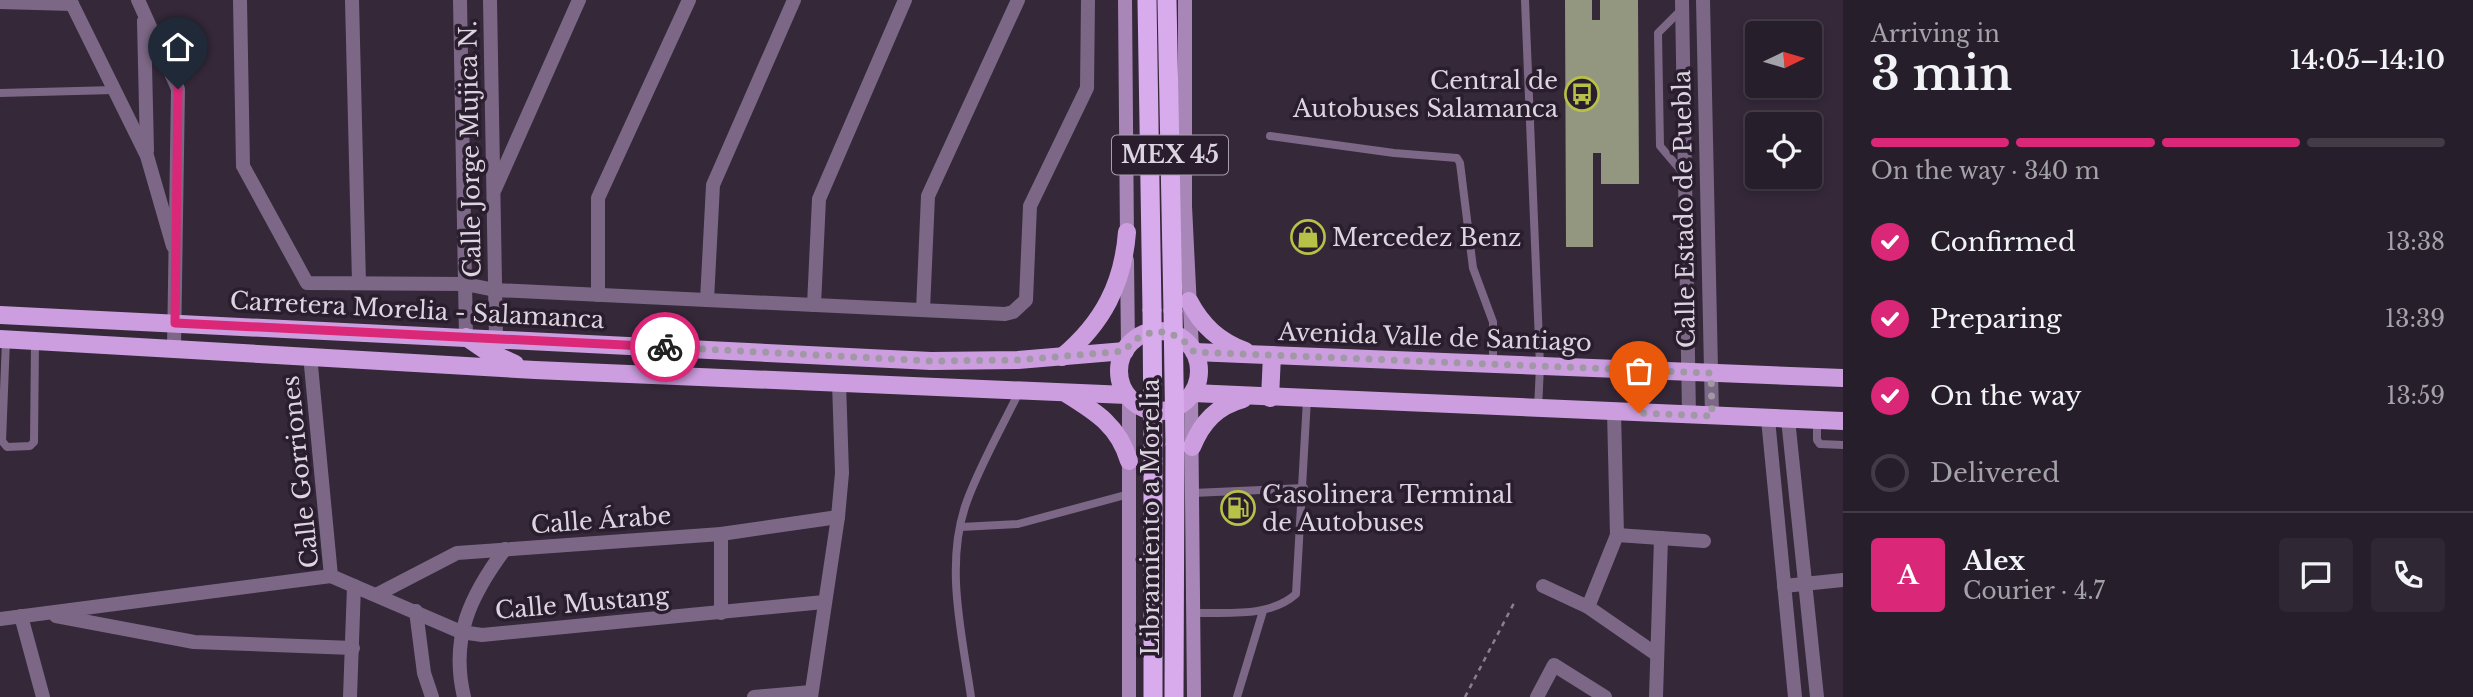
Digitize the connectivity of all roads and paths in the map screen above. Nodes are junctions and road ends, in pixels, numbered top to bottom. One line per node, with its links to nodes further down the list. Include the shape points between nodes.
1 (240, 0): 29 (street, via 243,166 307,283)
2 (352, 0): 29 (street)
3 (460, 0): 30 (street)
4 (490, 0): 26 (street, Calle Jorge Mujica N.)
5 (579, 0): 26 (street)
6 (690, 0): 32 (street, via 598,198)
7 (794, 0): 33 (street, via 713,185)
8 (905, 0): 34 (street, via 819,199)
9 (1018, 0): 36 (street, via 929,196)
10 (1088, 0): 36 (street, via 1087,88 1030,206 1029,292 1021,308 1004,314)
11 (1125, 0): 27 (main road)
12 (1147, 0): 111 (highway, Libramiento a Morelia / MEX 45, bridge)
13 (1167, 0): 35 (highway, Libramiento a Morelia / MEX 45)
14 (1185, 0): 35 (main road)
15 (1525, 0): 50 (lane)
16 (1703, 0): 53 (street, Calle Estado de Puebla)
17 (0, 2): 18 (street)
18 (71, 2): 21 (street)
19 (142, 4): 24 (street); 28 (street, via 178,89)
20 (1682, 5): 25 (street, Calle Estado de Puebla); 25 (lane, via 1658,33 1660,146)
21 (114, 90): 22 (lane); 24 (street)
22 (0, 93)
23 (1270, 136): 49 (lane, via 1457,158 1473,268 1493,322)
24 (147, 156): 28 (street)
25 (1685, 176): 52 (street, Calle Estado de Puebla)
26 (493, 194): 31 (street, Calle Jorge Mujica N.)
27 (1127, 232): 44 (main road); 48 (main road, via 1119,280 1110,302 1081,341)
28 (177, 264): 38 (street)
29 (359, 283): 30 (street)
30 (465, 284): 31 (street); 39 (street)
31 (495, 290): 32 (street); 41 (street, Calle Jorge Mujica N.)
32 (598, 295): 33 (street)
33 (707, 300): 34 (street)
34 (814, 305): 36 (street)
35 (1181, 306): 45 (main road); 47 (main road, via 1217,337); 70 (highway, Libramiento a Morelia / MEX 45, bridge)
36 (923, 310)
37 (0, 315): 38 (main road, Carretera Morelia - Salamanca)
38 (175, 323): 39 (main road, Carretera Morelia - Salamanca); 43 (street)
39 (466, 337): 41 (main road, Carretera Morelia - Salamanca); 51 (main road, via 504,360)
40 (3, 339): 42 (main road, Carretera Morelia - Salamanca); 42 (lane, via 2,441 7,447 34,442)
41 (496, 339): 48 (main road, Carretera Morelia - Salamanca, via 931,361)
42 (36, 341): 43 (main road, Carretera Morelia - Salamanca)
43 (174, 349): 46 (main road, Carretera Morelia - Salamanca)
44 (1126, 349): 45 (main road, via 1146,334 1160,331 1181,338); 48 (main road, Carretera Morelia - Salamanca); 59 (main road, via 1119,371)
45 (1193, 350): 47 (main road, Avenida Valle de Santiago); 58 (main road, via 1199,373)
46 (310, 355): 51 (main road, Carretera Morelia - Salamanca); 83 (street, Calle Gorriones)
47 (1265, 355): 49 (main road, Avenida Valle de Santiago); 60 (main road)
48 (1062, 357)
49 (1493, 364): 50 (main road, Avenida Valle de Santiago)
50 (1540, 366): 52 (main road, Avenida Valle de Santiago); 62 (lane)
51 (535, 370): 55 (main road, Carretera Morelia - Salamanca)
52 (1688, 372): 53 (main road, Avenida Valle de Santiago); 64 (street, Calle Estado de Puebla)
53 (1711, 373): 54 (main road, Avenida Valle de Santiago); 65 (street, Calle Estado de Puebla)
54 (1843, 378)
55 (839, 383): 56 (main road, Carretera Morelia - Salamanca); 76 (street, via 842,473)
56 (1020, 390): 57 (main road, Carretera Morelia - Salamanca); 77 (lane, via 966,503)
57 (1064, 392): 59 (main road, Carretera Morelia - Salamanca); 72 (main road, via 1111,425)
58 (1192, 394): 59 (main road, via 1173,410 1157,412); 60 (main road); 70 (main road)
59 (1128, 397): 72 (main road)
60 (1262, 397): 61 (main road); 70 (main road, via 1216,411)
61 (1307, 399): 62 (main road); 73 (lane)
62 (1538, 409): 63 (main road)
63 (1614, 412): 64 (main road); 79 (street)
64 (1689, 415): 65 (main road)
65 (1712, 416): 66 (main road)
66 (1768, 419): 67 (main road); 88 (street)
67 (1788, 419): 68 (main road); 85 (street)
68 (1817, 420): 69 (main road); 71 (lane, via 1817,440)
69 (1843, 421)
70 (1184, 445): 74 (main road); 112 (highway, Libramiento a Morelia / MEX 45)
71 (1843, 446)
72 (1129, 461): 75 (main road)
73 (1304, 488): 74 (lane); 94 (lane, via 1296,594 1284,605)
74 (1193, 493): 96 (main road)
75 (1129, 494): 77 (lane, via 1018,524); 110 (main road)
76 (838, 516): 78 (street, Calle Árabe); 90 (street)
77 (961, 527): 109 (lane, via 956,597)
78 (721, 534): 82 (street, Calle Árabe); 95 (street)
79 (1617, 535): 80 (street); 92 (street)
80 (1661, 538): 81 (street); 102 (street)
81 (1704, 541)
82 (505, 550): 89 (street, Calle Árabe, via 457,553); 100 (street, via 477,587)
83 (331, 576): 86 (street, Calle Gorriones); 97 (street)
84 (1843, 580): 85 (street)
85 (1805, 584): 88 (street); 120 (street)
86 (354, 586): 89 (street, Calle Mustang); 101 (street, Calle Gorriones)
87 (1543, 586): 92 (street)
88 (1784, 586): 119 (street)
89 (376, 595): 93 (street, Calle Mustang)
90 (824, 602): 95 (street, Calle Mustang); 103 (street)
91 (1514, 603): 115 (path)
92 (1588, 607): 102 (street)
93 (416, 611): 100 (street, Calle Mustang); 106 (street)
94 (1263, 611): 96 (lane); 114 (lane)
95 (721, 613): 100 (street, Calle Mustang, via 482,635)
96 (1193, 613): 113 (main road)
97 (42, 614): 98 (street); 101 (street, via 194,642)
98 (21, 616): 99 (street); 104 (street)
99 (0, 619)
100 (461, 632): 107 (street, via 459,676)
101 (353, 648): 105 (street, Calle Gorriones)
102 (1656, 654): 118 (street)
103 (811, 695): 108 (street)
104 (43, 697)
105 (350, 697)
106 (432, 697)
107 (464, 697)
108 (754, 697)
109 (971, 697)
110 (1129, 697)
111 (1153, 697)
112 (1174, 697)
113 (1194, 697)
114 (1237, 697)
115 (1465, 697)
116 (1537, 697): 117 (street, via 1554,665)
117 (1605, 697)
118 (1656, 697)
119 (1795, 697)
120 (1816, 697)

